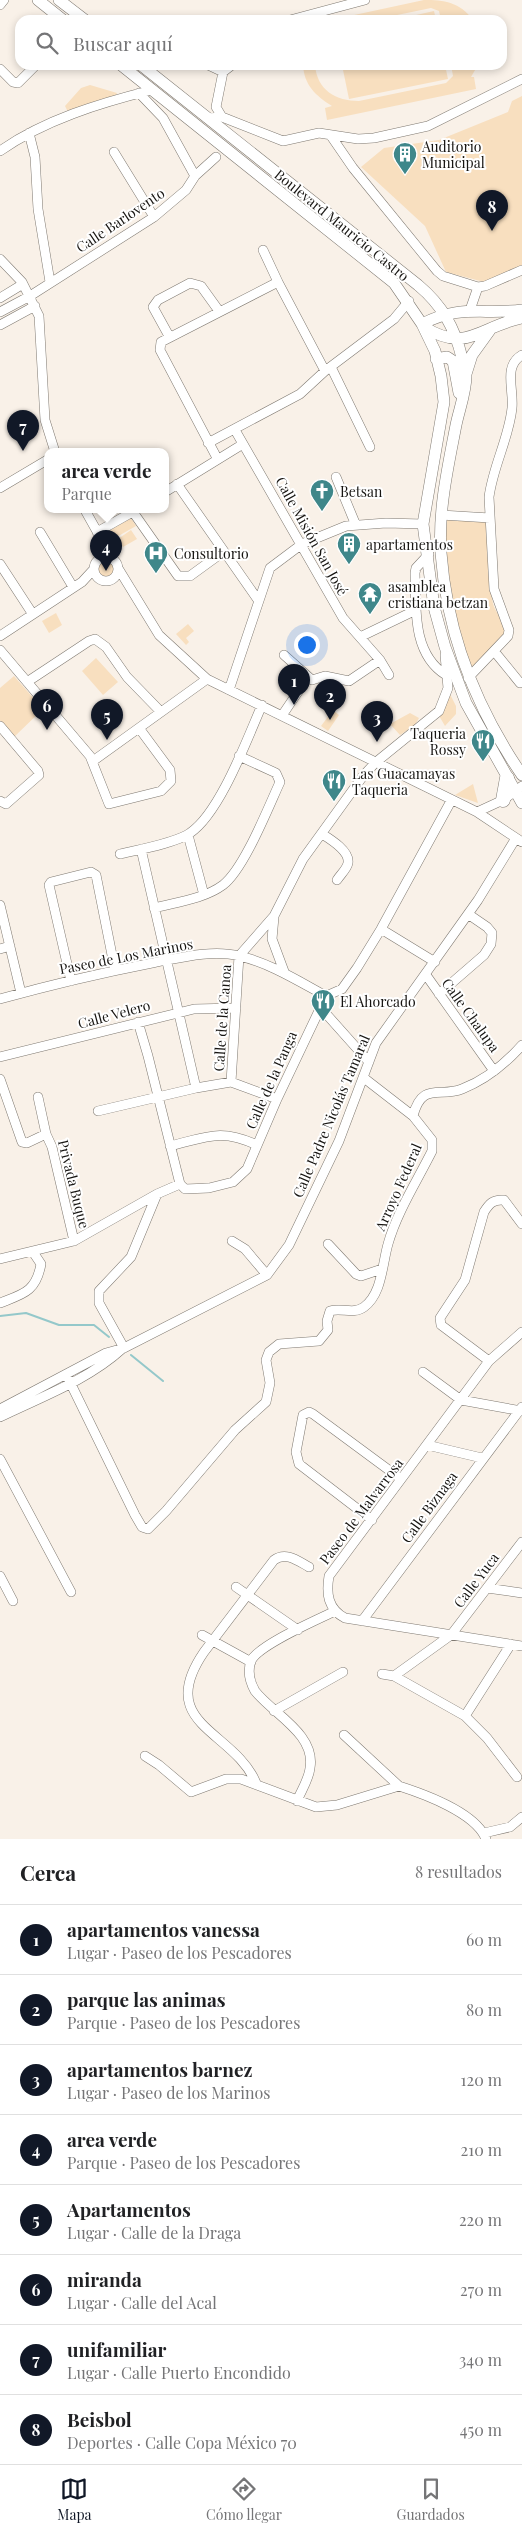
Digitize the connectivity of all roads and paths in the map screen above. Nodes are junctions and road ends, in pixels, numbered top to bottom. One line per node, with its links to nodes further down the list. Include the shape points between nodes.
1 (4, 0): 5 (street)
2 (38, 0): 6 (main road)
3 (59, 0): 7 (main road)
4 (365, 0): 8 (street)
5 (0, 5)
6 (57, 15)
7 (78, 15)
8 (309, 15)
9 (0, 70): 10 (street, via 13,82 18,82)
10 (31, 70)
11 (127, 70): 17 (main road, Boulevard Mauricio Castro)
12 (147, 70): 20 (main road, Boulevard Mauricio Castro)
13 (219, 70): 15 (street)
14 (226, 70): 15 (street)
15 (223, 72): 19 (street, via 216,108)
16 (522, 78): 22 (street, via 428,126 374,138)
17 (152, 90): 18 (street); 37 (main road, Boulevard Mauricio Castro, via 394,284)
18 (139, 93): 21 (street); 26 (street, via 163,118)
19 (222, 117): 20 (street); 22 (street, via 230,125 283,141 310,133)
20 (207, 118): 42 (main road, Boulevard Mauricio Castro, via 418,285)
21 (29, 133): 23 (street); 31 (street, via 35,156 38,209)
22 (331, 136): 34 (street, via 436,271)
23 (0, 152)
24 (114, 152): 27 (street)
25 (216, 157): 26 (street, Calle Barlovento)
26 (195, 176): 27 (street, Calle Barlovento, via 186,190)
27 (154, 216): 31 (street, Calle Barlovento)
28 (263, 250): 32 (street)
29 (0, 259): 33 (street)
30 (522, 270): 34 (street)
31 (50, 282): 35 (street, Calle Barlovento)
32 (278, 282): 40 (street); 51 (street)
33 (23, 284): 35 (street); 36 (street)
34 (478, 287): 39 (street)
35 (30, 296): 38 (street); 41 (street, Calle Barlovento)
36 (0, 298)
37 (409, 301): 45 (main road, Boulevard Mauricio Castro); 51 (street, via 394,319)
38 (35, 306): 44 (street); 58 (street, via 46,426)
39 (470, 310): 42 (main road); 43 (main road)
40 (219, 311): 47 (street); 47 (street, via 201,286 190,283 158,300 153,307)
41 (0, 312)
42 (445, 313): 45 (main road); 48 (main road, Boulevard Mauricio Castro)
43 (522, 316): 46 (main road)
44 (0, 325)
45 (423, 326): 48 (main road, via 446,339); 50 (main road, Boulevard Mauricio Castro)
46 (491, 328): 48 (main road); 52 (main road, via 472,354)
47 (169, 336): 55 (street, via 161,342 160,350)
48 (458, 340): 52 (main road, Boulevard Mauricio Castro)
49 (522, 355): 69 (street, via 510,368 513,405 491,482)
50 (436, 358): 53 (main road, via 447,357 453,361); 71 (main road, Boulevard Mauricio Castro, via 444,402)
51 (328, 369): 54 (street, via 300,394); 57 (street)
52 (466, 376): 53 (main road, Boulevard Mauricio Castro)
53 (460, 405): 68 (main road, Boulevard Mauricio Castro)
54 (235, 430): 55 (street); 56 (street, Calle Misión San José)
55 (208, 443): 59 (street)
56 (243, 444): 59 (street); 74 (street, Calle Misión San José)
57 (370, 447)
58 (53, 448)
59 (217, 458): 62 (street)
60 (44, 462): 63 (street)
61 (336, 477): 70 (street)
62 (177, 484): 64 (street); 75 (street)
63 (0, 488)
64 (169, 489)
65 (88, 513): 73 (street)
66 (131, 513): 73 (street)
67 (135, 513): 75 (street, via 178,576 190,576)
68 (441, 515): 69 (street); 98 (main road, Boulevard Mauricio Castro, via 446,601)
69 (490, 518): 92 (street, via 494,589 509,630 508,636)
70 (355, 523): 71 (street); 74 (street)
71 (423, 524): 76 (main road, Boulevard Mauricio Castro)
72 (40, 532): 83 (street)
73 (98, 534): 78 (street); 79 (street)
74 (302, 544): 85 (street, via 270,568); 89 (street, Calle Misión San José, via 316,576)
75 (223, 552): 85 (street)
76 (429, 554): 86 (street, via 416,568); 90 (main road, Boulevard Mauricio Castro, via 434,607)
77 (0, 564): 87 (street)
78 (116, 564): 79 (street, via 104,557); 81 (street, via 115,576); 84 (street)
79 (95, 565): 80 (street); 82 (street)
80 (99, 579): 81 (street); 82 (street)
81 (110, 580): 84 (street)
82 (82, 582): 83 (street)
83 (73, 587): 87 (street)
84 (129, 588): 99 (street, via 159,635)
85 (258, 600): 102 (street)
86 (416, 610): 89 (street); 96 (street, via 419,638 435,666)
87 (32, 614): 88 (street)
88 (0, 636)
89 (360, 638): 94 (street, Calle Misión San José)
90 (445, 647): 96 (street); 112 (main road, Boulevard Mauricio Castro, via 466,703)
91 (0, 650): 100 (street)
92 (494, 651): 98 (street); 101 (street)
93 (284, 655): 97 (street)
94 (380, 660): 95 (street, Calle Misión San José); 97 (street, via 350,681 325,676 312,680)
95 (389, 675)
96 (446, 675): 110 (street, via 448,688 439,711)
97 (308, 677): 105 (street)
98 (468, 678): 111 (main road, Boulevard Mauricio Castro)
99 (208, 680): 102 (street); 104 (street)
100 (28, 682): 104 (street, via 51,664 94,640 106,647 127,677); 109 (street)
101 (520, 683)
102 (229, 690): 103 (street)
103 (262, 705): 105 (street); 108 (street)
104 (162, 712): 107 (street)
105 (283, 714): 110 (street)
106 (0, 726): 115 (street, via 39,775 6,804)
107 (139, 728): 109 (street); 109 (street, via 171,772 171,781 166,788 109,804)
108 (239, 756): 120 (street, via 210,812); 125 (street, via 276,773 280,782 237,871 223,885)
109 (93, 761)
110 (375, 763): 116 (street); 119 (street)
111 (520, 770)
112 (507, 778): 113 (main road, Boulevard Mauricio Castro); 114 (highway)
113 (518, 789): 114 (street); 117 (main road, Boulevard Mauricio Castro)
114 (502, 800): 118 (street)
115 (0, 801)
116 (451, 801): 118 (street); 130 (street, Calle de la Panga)
117 (522, 803)
118 (477, 812): 121 (street)
119 (322, 834): 124 (street, via 343,850 348,859 348,865); 129 (street, via 303,859)
120 (188, 835): 122 (street); 125 (street)
121 (519, 840): 128 (street, Calle Padre Nicolás Tamaral)
122 (141, 849): 123 (street); 127 (street)
123 (120, 854)
124 (336, 880)
125 (204, 895): 127 (street)
126 (0, 905): 131 (street)
127 (154, 908): 134 (street)
128 (468, 914): 135 (street, Calle Padre Nicolás Tamaral); 141 (street, via 492,933 488,949)
129 (274, 916): 133 (street); 137 (street, via 272,939)
130 (381, 929): 135 (street); 142 (street, Calle de la Panga, via 342,989)
131 (10, 946): 132 (street); 140 (street)
132 (0, 949)
133 (239, 956): 134 (street, Paseo de Los Marinos, via 198,955); 137 (street, Paseo de Los Marinos); 145 (street, Calle de la Canoa)
134 (166, 960): 136 (street, Paseo de Los Marinos); 146 (street)
135 (435, 962): 138 (street, Calle Padre Nicolás Tamaral)
136 (115, 970): 139 (street, Paseo de Los Marinos); 139 (street, via 96,874 91,872 49,885)
137 (285, 974): 142 (street, Paseo de Los Marinos)
138 (426, 975): 141 (street, Calle Chalupa); 150 (street, Calle Padre Nicolás Tamaral, via 385,1028)
139 (71, 981): 140 (street, Paseo de Los Marinos)
140 (21, 994): 143 (street, Paseo de Los Marinos)
141 (439, 994): 151 (street, Calle Chalupa)
142 (326, 996): 144 (street, Calle de la Panga)
143 (0, 999)
144 (320, 1007): 150 (street); 158 (street, Calle de la Panga)
145 (236, 1008): 146 (street, Calle Velero); 154 (street, Calle de la Canoa)
146 (178, 1012): 147 (street, Calle Velero); 155 (street)
147 (138, 1022): 149 (street, Calle Velero); 156 (street)
148 (522, 1045): 151 (street)
149 (0, 1057)
150 (369, 1062): 152 (street, Calle Padre Nicolás Tamaral)
151 (494, 1070): 160 (street, via 460,1090 428,1094 416,1104)
152 (364, 1078): 160 (street, Arroyo Federal); 173 (street, Calle Padre Nicolás Tamaral, via 339,1141 289,1245)
153 (0, 1079): 161 (street, via 22,1142 31,1142)
154 (231, 1082): 155 (street); 158 (street)
155 (196, 1088): 156 (street)
156 (158, 1096): 159 (street); 163 (street)
157 (38, 1097): 161 (street, Privada Buque)
158 (277, 1099): 162 (street, Calle de la Panga)
159 (98, 1111)
160 (413, 1116): 172 (street, Arroyo Federal, via 432,1140 432,1151 399,1215)
161 (46, 1134): 167 (street, Privada Buque, via 52,1147)
162 (257, 1145): 163 (street, via 238,1136 215,1134); 164 (street, Calle de la Panga, via 247,1169 232,1182 192,1189 185,1189)
163 (170, 1146): 164 (street)
164 (180, 1184): 165 (street)
165 (157, 1194): 167 (street); 176 (street, via 131,1257 99,1291 99,1303)
166 (522, 1224): 177 (street, via 504,1200 497,1199 489,1204 466,1280 440,1318 441,1325)
167 (74, 1241): 170 (street)
168 (232, 1241): 173 (street, via 245,1249)
169 (328, 1244): 172 (street, via 356,1274 361,1276)
170 (33, 1252): 171 (street); 174 (street, via 41,1264 33,1286)
171 (0, 1259)
172 (382, 1269): 179 (street, Arroyo Federal, via 376,1293 368,1304 357,1311 330,1312 328,1330 319,1341 279,1344 269,1352 266,1360 270,1383 266,1402 235,1430 148,1529 142,1527 135,1515)
173 (267, 1275): 176 (street, Calle Padre Nicolás Tamaral)
174 (0, 1304)
175 (522, 1332): 177 (street, Paseo de Malvarrosa)
176 (124, 1348): 179 (street, Calle Padre Nicolás Tamaral, via 106,1354)
177 (489, 1361): 180 (street, Paseo de Malvarrosa)
178 (423, 1372): 180 (street)
179 (69, 1378): 181 (street, Calle Padre Nicolás Tamaral); 183 (street, Calle Padre Nicolás Tamaral)
180 (461, 1400): 182 (street); 184 (street, Paseo de Malvarrosa)
181 (0, 1409)
182 (521, 1409): 185 (street, Calle Biznaga)
183 (0, 1417)
184 (427, 1445): 185 (street); 187 (street, Paseo de Malvarrosa)
185 (482, 1458): 199 (street, Calle Biznaga)
186 (0, 1459): 194 (street)
187 (401, 1479): 188 (street, Paseo de Malvarrosa); 188 (street, via 309,1412 302,1418 297,1459 302,1467)
188 (372, 1520): 198 (street, Paseo de Malvarrosa, via 329,1576 327,1588)
189 (522, 1542): 193 (street, Calle Yuca)
190 (309, 1567): 196 (street, via 288,1556 280,1556)
191 (0, 1576): 197 (street)
192 (236, 1587): 196 (street)
193 (487, 1588): 195 (street); 202 (street, Calle Yuca)
194 (70, 1592)
195 (522, 1593)
196 (248, 1594): 200 (street); 203 (street)
197 (13, 1601)
198 (334, 1611): 199 (street, via 345,1618); 200 (street)
199 (362, 1621): 202 (street)
200 (298, 1630): 206 (street, via 264,1647)
201 (202, 1635): 203 (street)
202 (451, 1635): 204 (street); 209 (street, Calle Yuca)
203 (213, 1641): 206 (street); 215 (street, via 190,1675 188,1696 192,1711 197,1720 251,1772)
204 (511, 1644): 205 (street); 211 (street)
205 (522, 1646)
206 (251, 1662): 210 (street, via 250,1682)
207 (343, 1672): 210 (street)
208 (382, 1674): 209 (street)
209 (394, 1676): 211 (street)
210 (274, 1711): 217 (street, via 302,1738 310,1752 310,1769)
211 (465, 1716): 214 (street)
212 (344, 1735): 216 (street)
213 (145, 1756): 215 (street, via 190,1792 226,1779)
214 (517, 1777)
215 (256, 1783): 217 (street)
216 (399, 1786): 217 (street, via 337,1805 316,1807); 219 (street, via 465,1816)
217 (297, 1801)
218 (522, 1816): 219 (street, via 510,1827)
219 (485, 1836)

